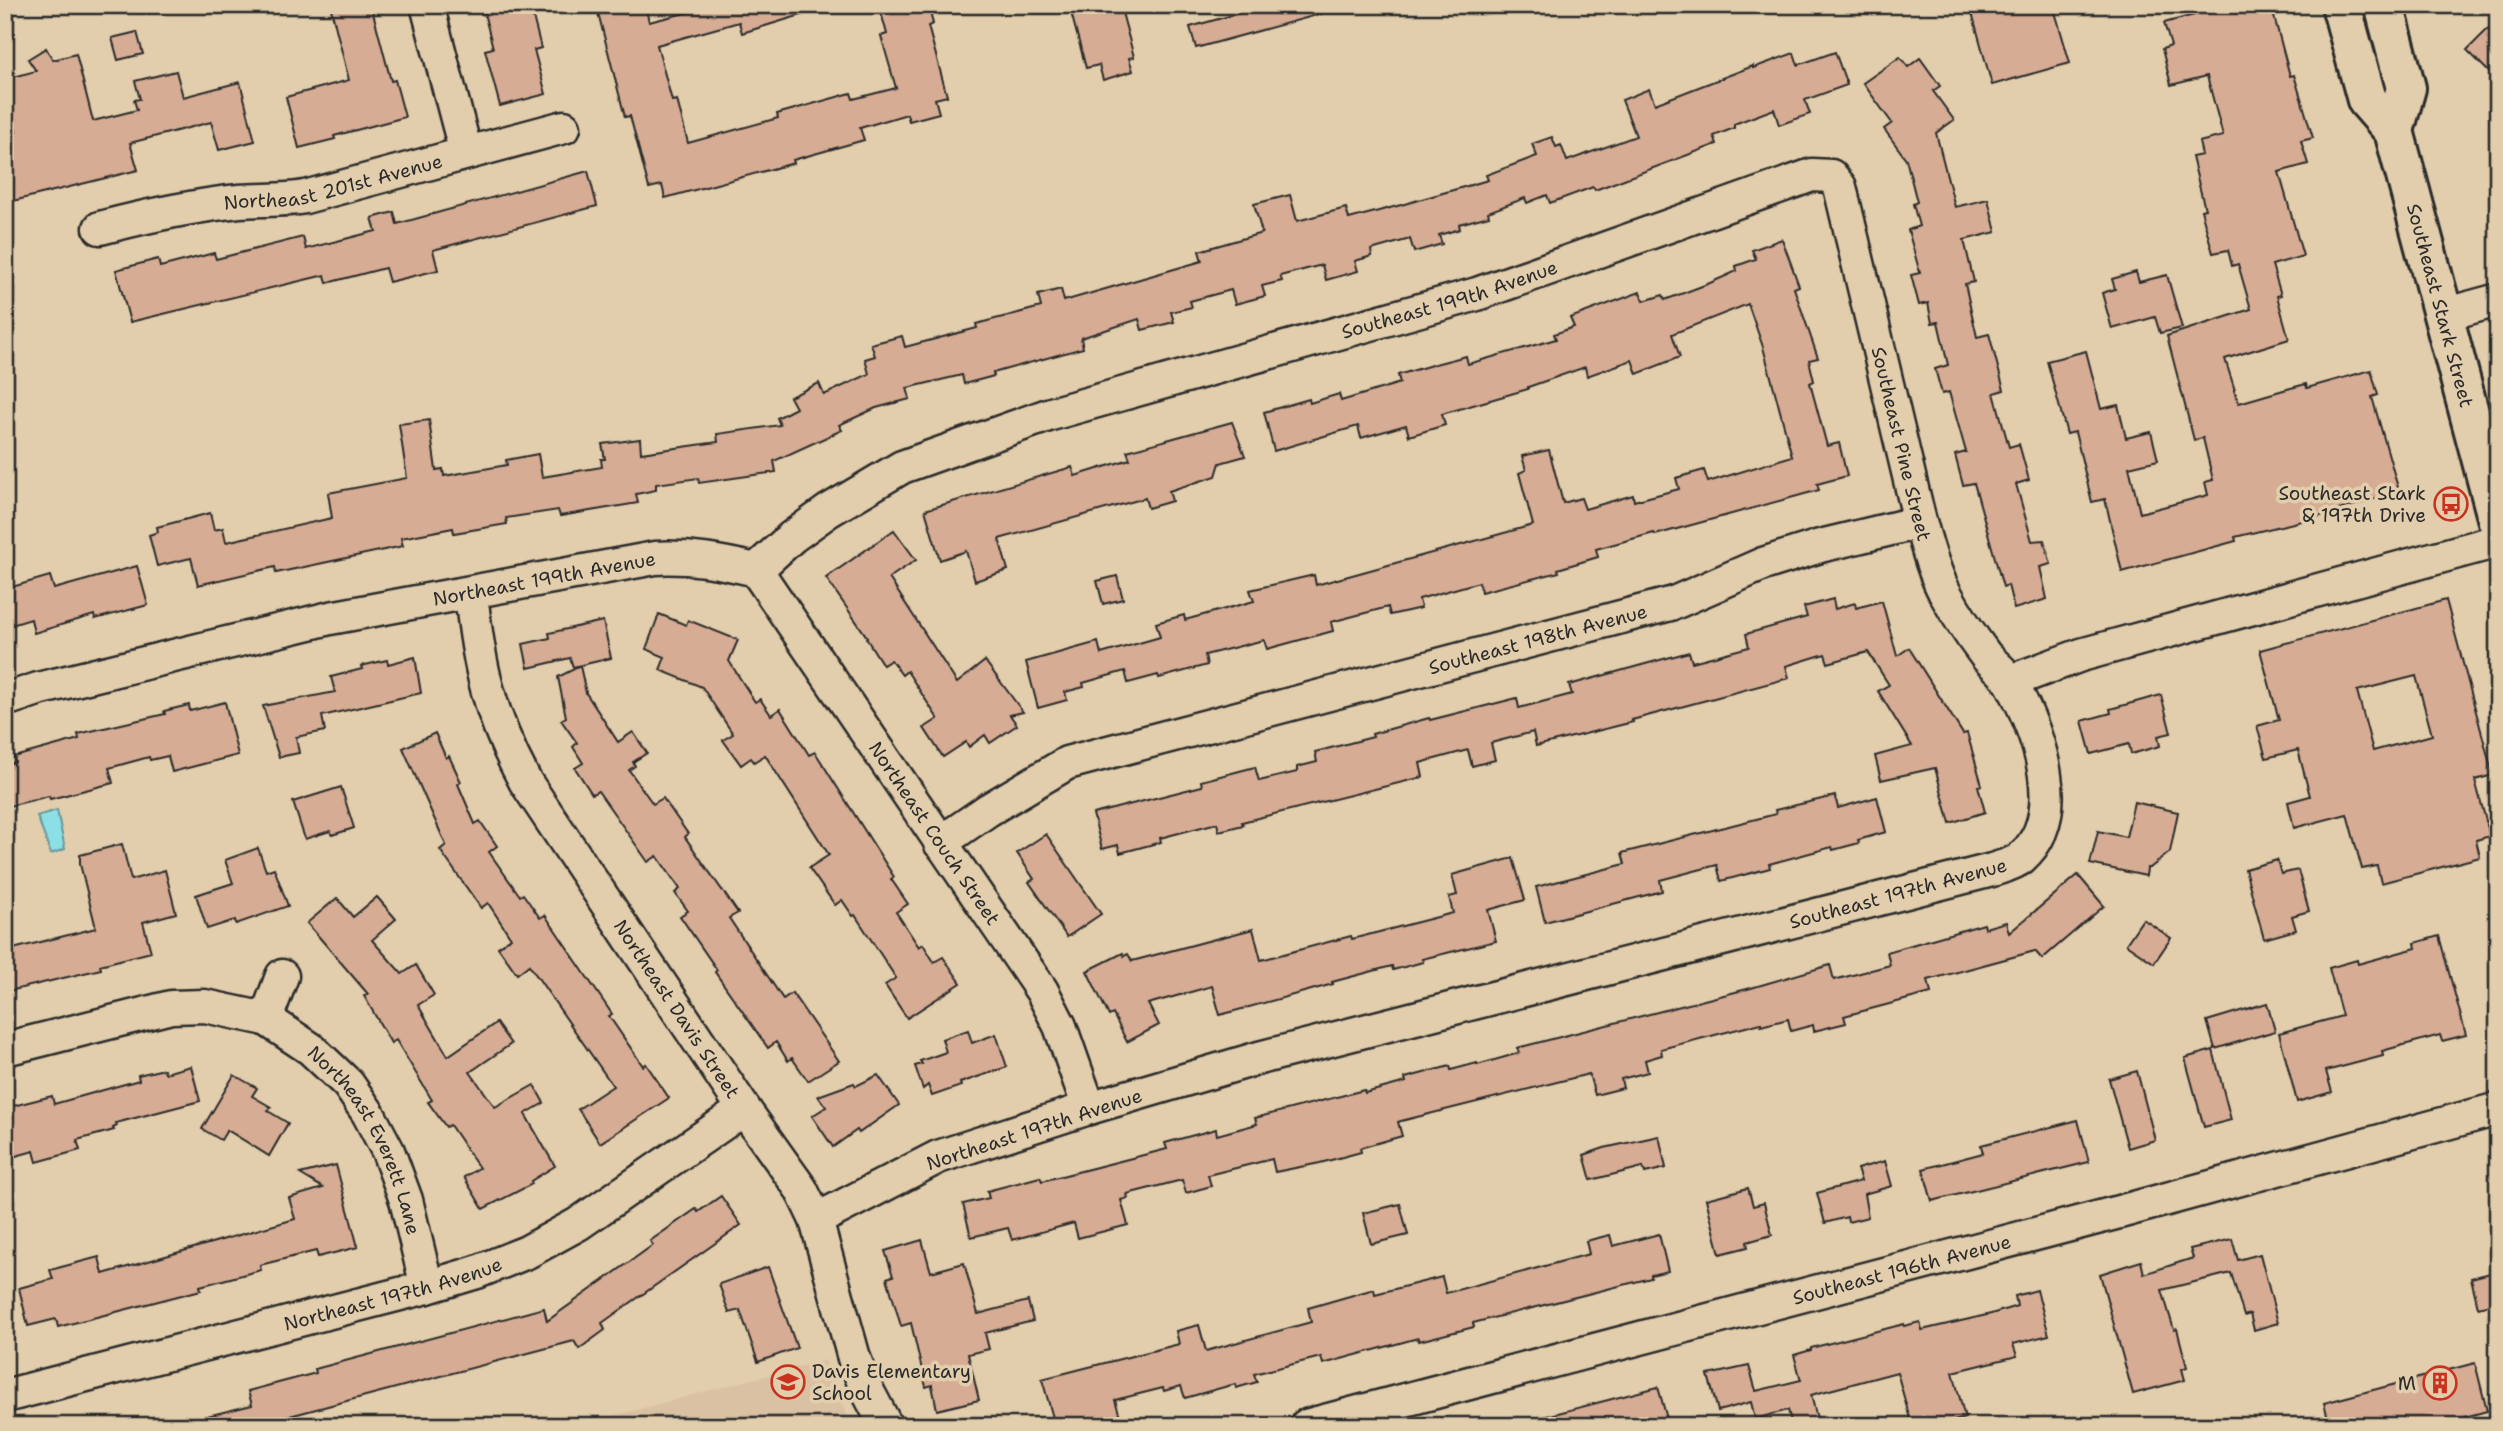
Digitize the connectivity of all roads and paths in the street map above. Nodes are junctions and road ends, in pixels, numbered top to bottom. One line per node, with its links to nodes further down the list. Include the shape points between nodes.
1 (427, 5): 6 (street)
2 (2341, 5): 5 (main road, Southeast Stark Street, via 2367,100)
3 (2384, 5): 5 (main road, via 2406,88)
4 (564, 127): 6 (street, Northeast 201st Avenue)
5 (2394, 131): 10 (main road, Southeast Stark Street)
6 (466, 153): 8 (street, Northeast 201st Avenue, via 286,201 230,202 152,214)
7 (1840, 187): 12 (street, Southeast Pine Street); 14 (street, Southeast 199th Avenue, via 1831,176 1812,175 1477,294 1051,414 902,467 828,511)
8 (100, 228)
9 (2498, 300): 10 (street)
10 (2443, 315): 11 (main road, Southeast Stark Street)
11 (2496, 506)
12 (1920, 522): 16 (street, Southeast Pine Street, via 1943,590 1966,629); 18 (street, Southeast 198th Avenue, via 1763,564 1674,603 1067,763)
13 (2498, 541): 16 (street, via 2081,655)
14 (757, 570): 15 (street, Northeast 199th Avenue, via 684,556 655,558); 18 (street, Northeast Couch Street)
15 (471, 593): 17 (street, Northeast 199th Avenue, via 330,618); 24 (street, Northeast Davis Street, via 484,682 509,750)
16 (2011, 681): 22 (street, Southeast 197th Avenue, via 2032,730 2048,801 2045,823 2020,860)
17 (5, 700)
18 (940, 843): 23 (street, Northeast Couch Street, via 1042,991 1060,1026)
19 (282, 976): 20 (street)
20 (266, 1019): 21 (street, Northeast Everett Lane, via 205,1006 170,1007); 27 (street, Northeast Everett Lane, via 329,1066 368,1114 406,1200)
21 (5, 1049)
22 (1259, 1058): 23 (street, Northeast 197th Avenue)
23 (1089, 1108): 26 (street, Northeast 197th Avenue, via 938,1157)
24 (744, 1109): 26 (street, Northeast Davis Street, via 801,1189); 27 (street, Northeast 197th Avenue, via 578,1224 527,1252)
25 (2498, 1109): 30 (street, Southeast 196th Avenue)
26 (816, 1220): 29 (street, Northeast Davis Street, via 854,1358)
27 (427, 1287): 28 (street, Northeast 197th Avenue)
28 (5, 1396)
29 (886, 1426)
30 (1306, 1426)

